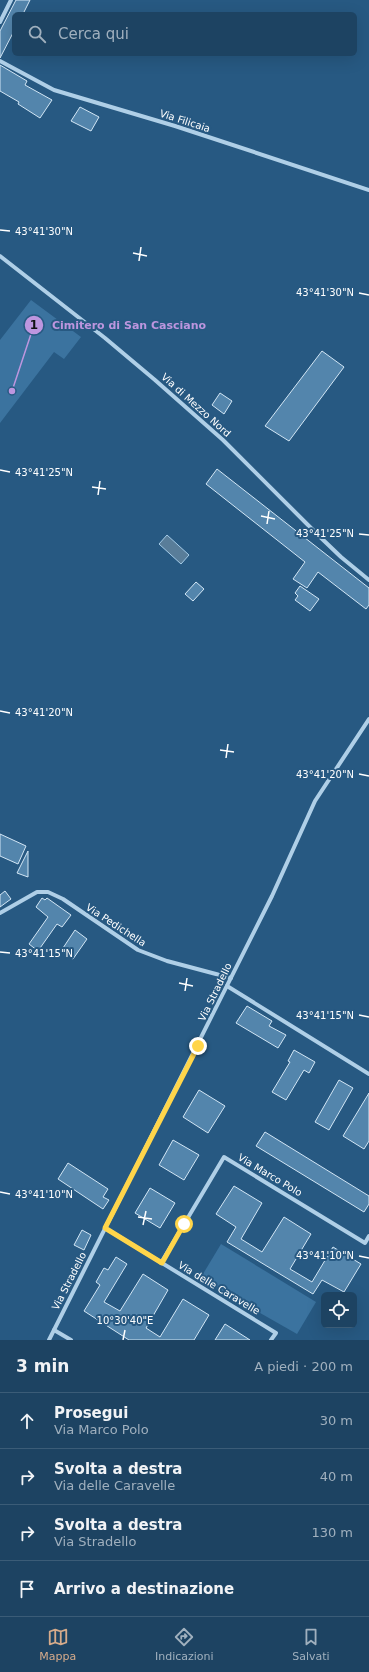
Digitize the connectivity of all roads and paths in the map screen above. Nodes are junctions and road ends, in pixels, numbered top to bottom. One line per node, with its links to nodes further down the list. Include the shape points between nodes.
1 (11, 0): 2 (street)
2 (0, 22)
3 (0, 62): 4 (street, Via Filicaia, via 54,90 175,126)
4 (369, 190)
5 (0, 256): 6 (street, Via di Mezzo Nord, via 155,380 223,440 318,535)
6 (369, 580)
7 (369, 720): 9 (street, Via Stradello, via 315,801 276,889)
8 (0, 913): 9 (street, Via Pedichella, via 37,892 48,892 63,899 138,950)
9 (231, 978): 10 (street, Via Stradello)
10 (227, 986): 11 (street); 12 (street, Via Stradello)
11 (369, 1074)
12 (105, 1228): 14 (street, Via delle Caravelle); 15 (street, Via Stradello)
13 (369, 1236): 14 (street, Via Marco Polo, via 365,1243 224,1157)
14 (162, 1263): 18 (street, Via delle Caravelle, via 276,1333)
15 (54, 1330): 16 (street, Via Stradello); 17 (street)
16 (49, 1340)
17 (71, 1340)
18 (271, 1340)

